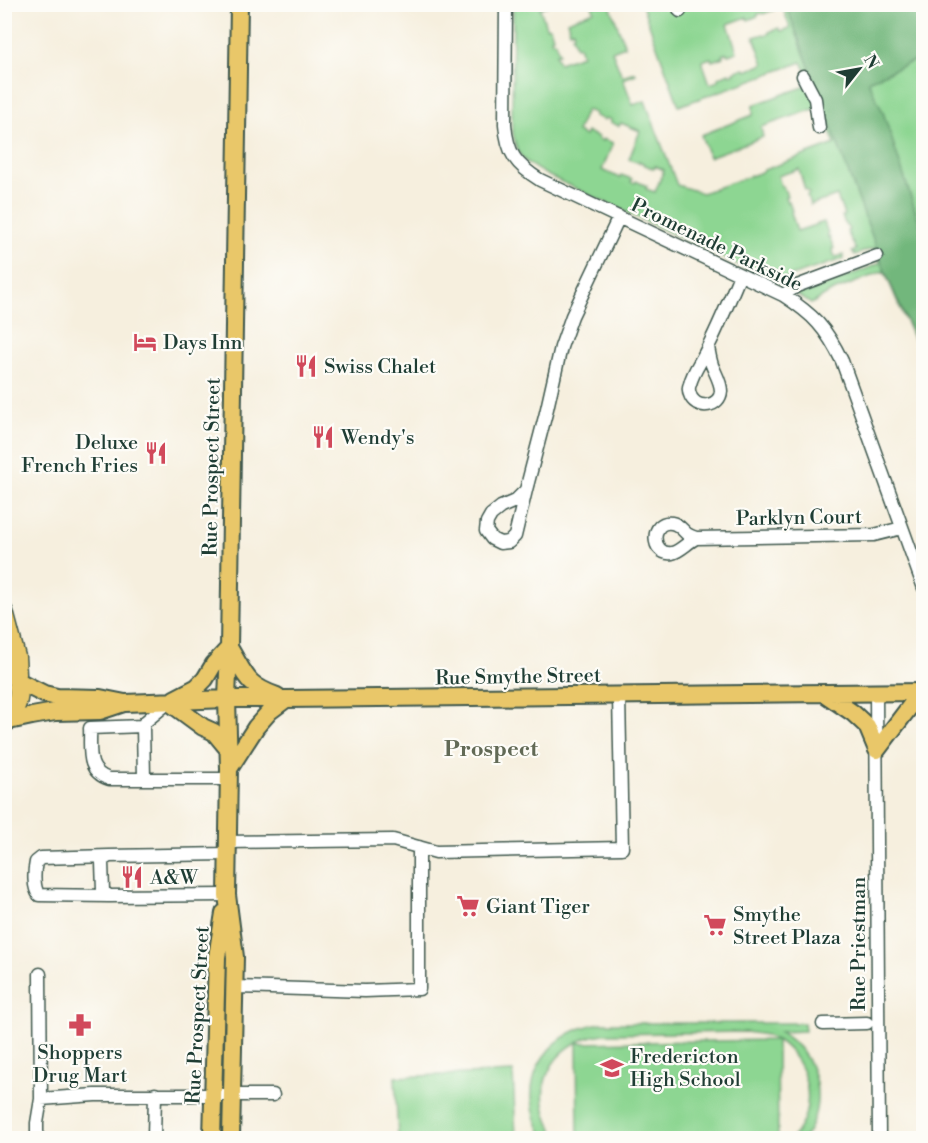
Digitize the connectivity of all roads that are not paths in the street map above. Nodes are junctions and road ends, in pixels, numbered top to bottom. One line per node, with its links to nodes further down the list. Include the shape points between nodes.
1 (239, 4): 15 (main road, Rue Prospect Street)
2 (506, 4): 5 (street, Promenade Parkside, via 505,124 509,149 529,174)
3 (803, 76): 4 (street, via 815,99)
4 (819, 128)
5 (619, 218): 7 (street, Promenade Parkside); 10 (street, via 561,347)
6 (877, 256): 8 (street)
7 (740, 275): 8 (street, Promenade Parkside); 9 (street)
8 (783, 295): 11 (street, Promenade Parkside, via 818,321 833,342)
9 (708, 347)
10 (526, 490)
11 (902, 528): 12 (street, Parklyn Court, via 874,536); 13 (street, Promenade Parkside)
12 (696, 538)
13 (924, 588)
14 (4, 612): 17 (highway)
15 (229, 648): 22 (main road, Rue Prospect Street); 23 (main road, via 253,684); 24 (main road, via 197,687)
16 (4, 659): 17 (highway)
17 (18, 680): 25 (main road, Rue Smythe Street, via 50,696); 26 (highway, via 16,705)
18 (920, 689): 19 (main road, Rue Smythe Street); 29 (main road)
19 (876, 693): 20 (main road, Rue Smythe Street); 29 (street, Rue Priestman)
20 (825, 694): 21 (main road, Rue Smythe Street); 29 (main road, via 867,726)
21 (619, 696): 23 (main road, Rue Smythe Street); 32 (street, via 622,848 436,852)
22 (227, 699): 23 (main road, Rue Smythe Street); 24 (main road, Rue Smythe Street); 28 (main road, Rue Prospect Street)
23 (286, 699): 30 (main road, via 256,727)
24 (169, 702): 25 (main road, Rue Smythe Street); 27 (street); 28 (main road, via 214,732)
25 (125, 703): 26 (main road, Rue Smythe Street, via 100,711 56,712)
26 (4, 721)
27 (143, 726): 31 (street); 31 (street, via 90,728 91,761 98,774 109,779)
28 (228, 749): 30 (main road, Rue Prospect Street)
29 (877, 750): 50 (street, Rue Priestman)
30 (229, 774): 31 (street); 33 (main road, Rue Prospect Street)
31 (144, 778)
32 (418, 847): 33 (street, via 393,840); 38 (street, via 419,989)
33 (227, 848): 34 (street); 35 (main road, Rue Prospect Street)
34 (110, 856): 36 (street, via 102,862 103,891); 36 (street, via 41,858 35,866 39,895)
35 (227, 895): 36 (street); 38 (main road, Rue Prospect Street); 42 (main road, Rue Prospect Street, via 217,957)
36 (109, 896)
37 (40, 974): 45 (street)
38 (235, 987): 43 (main road, Rue Prospect Street)
39 (867, 1023): 40 (street)
40 (823, 1024)
41 (155, 1094): 42 (street); 45 (street); 47 (street)
42 (213, 1094): 43 (street); 48 (main road, Rue Prospect Street)
43 (232, 1094): 44 (street); 49 (main road, Rue Prospect Street)
44 (273, 1095)
45 (41, 1099): 46 (street)
46 (36, 1138)
47 (154, 1138)
48 (212, 1138)
49 (231, 1138)
50 (879, 1138)

